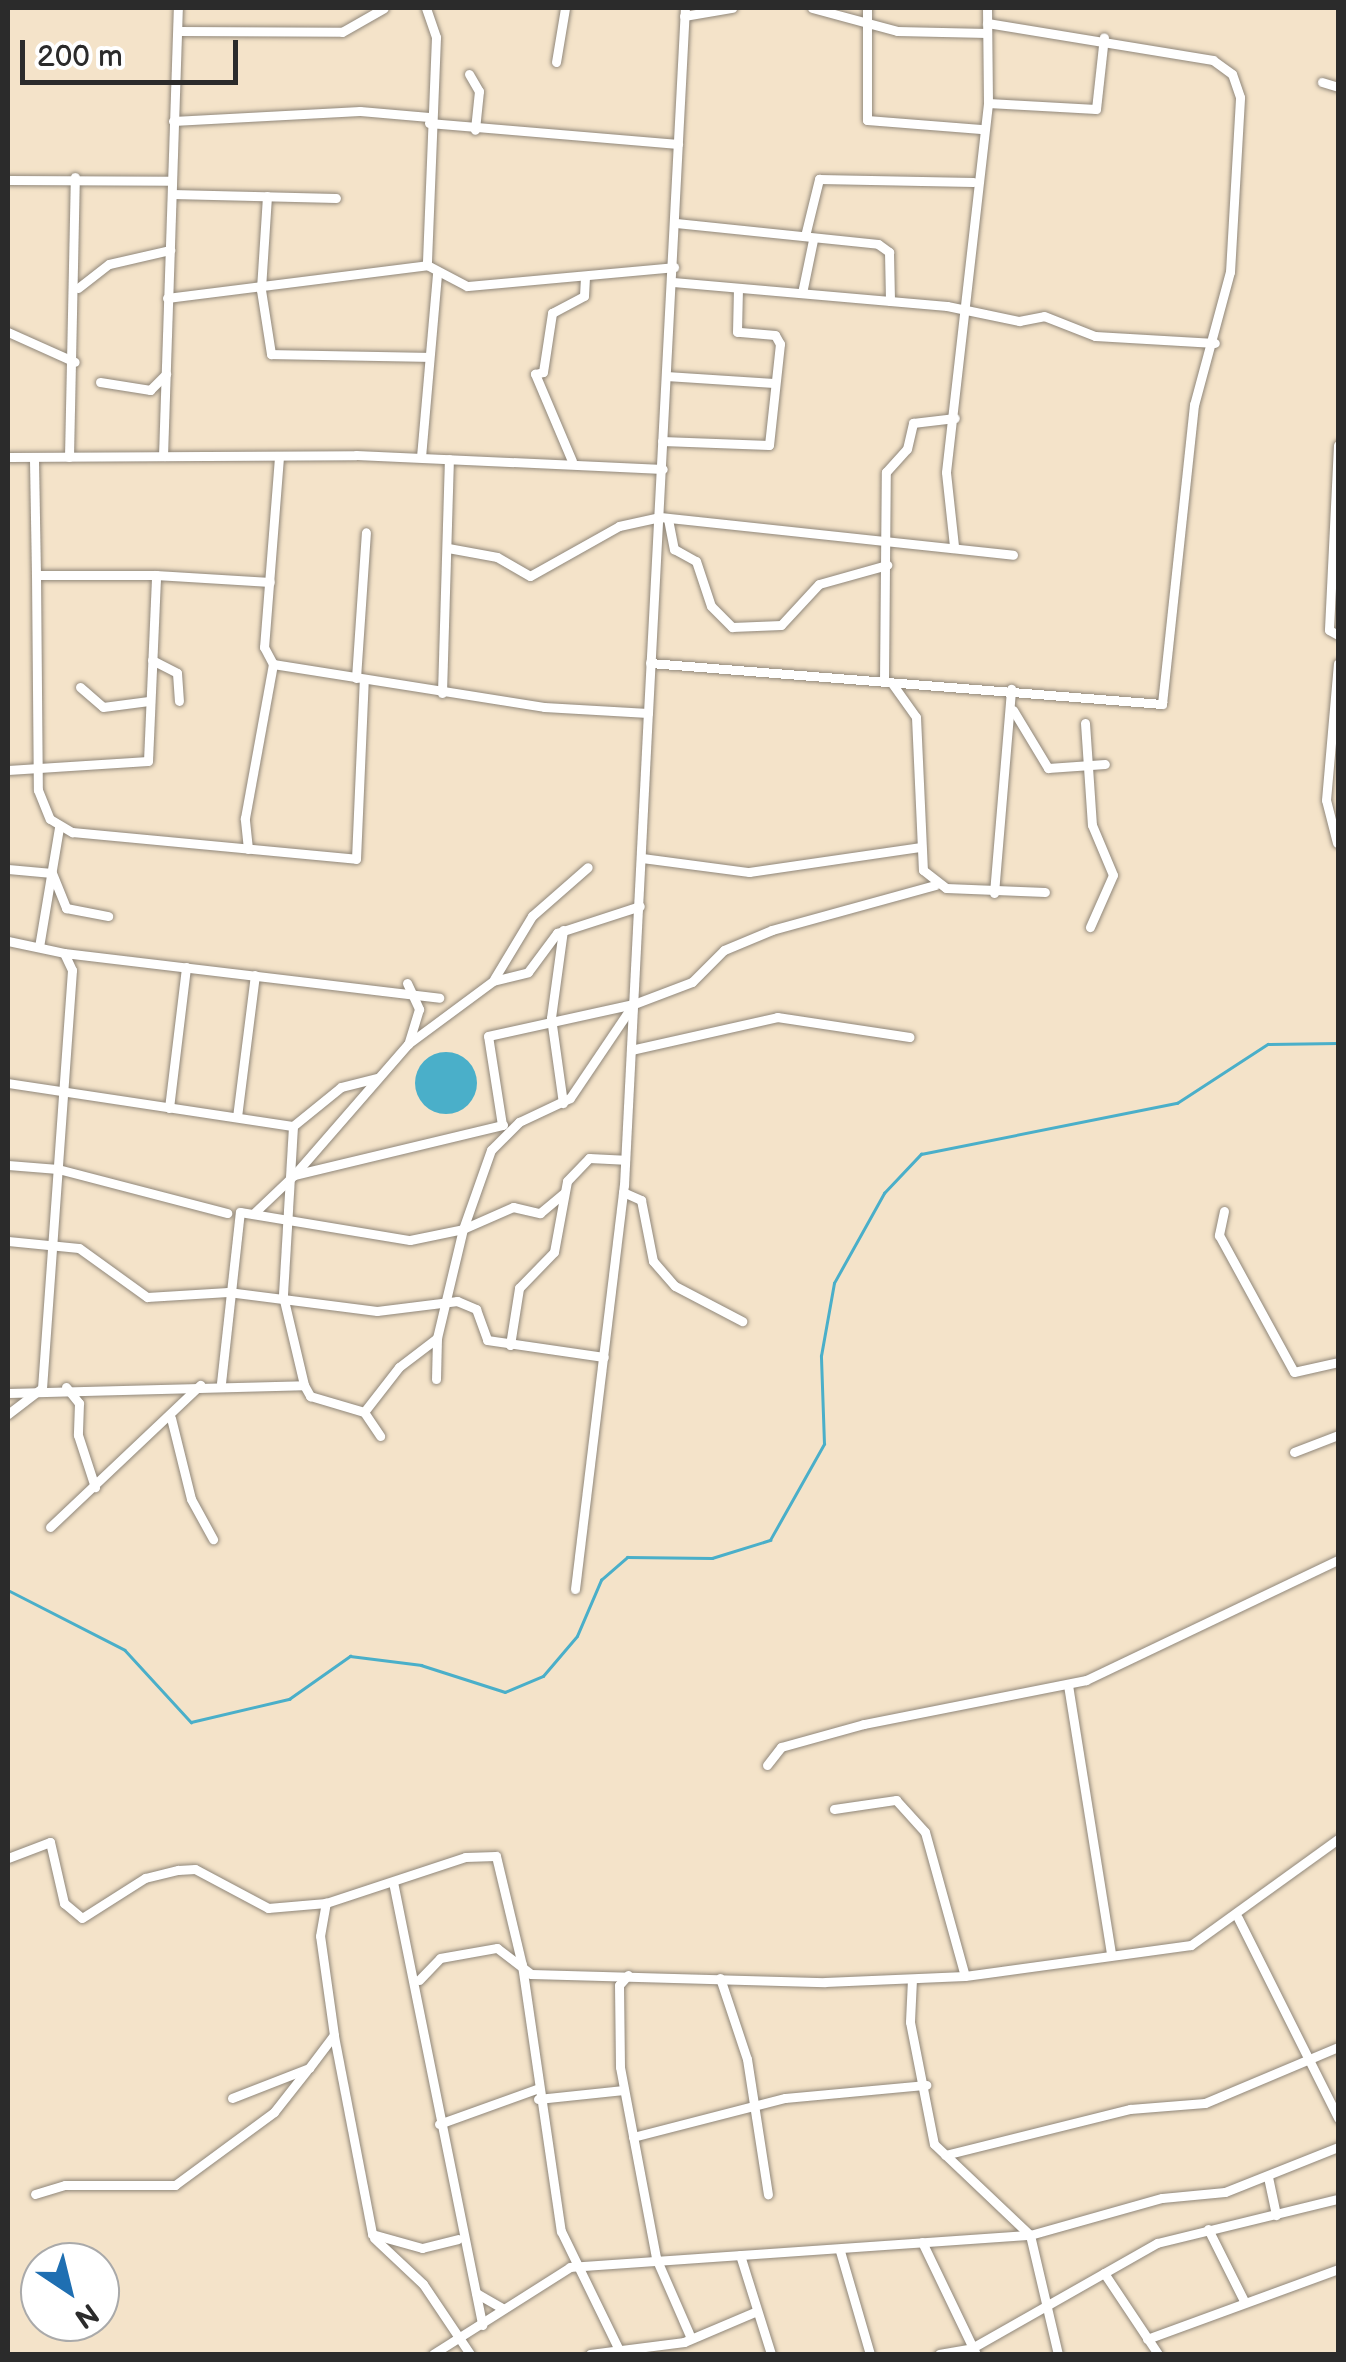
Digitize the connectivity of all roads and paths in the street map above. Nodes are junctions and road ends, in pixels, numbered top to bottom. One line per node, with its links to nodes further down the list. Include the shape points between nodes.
1 (178, 8): 12 (street)
2 (384, 8): 12 (street, via 342,32)
3 (426, 8): 19 (street, via 436,36)
4 (565, 8): 14 (street)
5 (732, 8): 9 (street)
6 (812, 8): 10 (street)
7 (867, 8): 10 (street)
8 (987, 8): 11 (street)
9 (684, 12): 23 (street)
10 (869, 25): 11 (street); 21 (street, via 868,122)
11 (987, 28): 13 (street); 18 (street)
12 (178, 32): 20 (street)
13 (1104, 36): 18 (street, via 1096,110); 49 (street, via 1213,60 1232,74 1241,111)
14 (556, 62)
15 (469, 74): 22 (street, via 479,91)
16 (1322, 82): 17 (street)
17 (1338, 88)
18 (988, 103): 21 (street)
19 (429, 120): 20 (street, via 360,111); 22 (street); 34 (street)
20 (173, 121): 26 (street)
21 (982, 129): 27 (street)
22 (475, 130): 23 (street)
23 (678, 144): 31 (street)
24 (75, 177): 25 (street); 26 (street); 39 (street)
25 (8, 180)
26 (172, 182): 28 (street)
27 (973, 182): 32 (street, via 819,178); 43 (street)
28 (172, 194): 29 (street); 33 (street)
29 (267, 196): 30 (street); 41 (street)
30 (336, 198)
31 (676, 222): 32 (street); 35 (street)
32 (809, 238): 42 (street); 45 (street, via 884,247)
33 (170, 250): 39 (street, via 108,264); 44 (street)
34 (427, 265): 36 (street); 41 (street)
35 (674, 267): 37 (street); 38 (street)
36 (437, 274): 37 (street, via 467,286); 50 (street)
37 (585, 277): 66 (street, via 584,296 552,312 543,372 535,374)
38 (673, 282): 40 (street); 53 (street)
39 (78, 288): 51 (street)
40 (738, 288): 42 (street); 55 (street, via 736,332 775,335 780,344)
41 (261, 290): 44 (street); 50 (street, via 264,346 277,358)
42 (802, 293): 45 (street)
43 (963, 296): 46 (street); 47 (street)
44 (168, 298): 52 (street)
45 (890, 301): 46 (street)
46 (947, 306): 47 (street)
47 (962, 315): 49 (street, via 1044,316 1095,336); 56 (street)
48 (8, 332): 51 (street)
49 (1215, 343): 86 (street, via 1194,405 1162,704)
50 (429, 357): 63 (street)
51 (75, 362): 61 (street)
52 (166, 374): 54 (street, via 150,390); 59 (street)
53 (666, 376): 55 (street); 57 (street)
54 (100, 382)
55 (774, 383): 57 (street, via 766,448)
56 (956, 418): 70 (street, via 913,423 907,449 889,464); 71 (street, via 946,472)
57 (662, 441): 67 (street)
58 (1338, 445): 78 (street, via 1329,630)
59 (163, 456): 61 (street); 62 (street)
60 (8, 457): 64 (street)
61 (70, 457): 64 (street)
62 (279, 457): 63 (street); 77 (street)
63 (421, 457): 65 (street)
64 (34, 459): 75 (street)
65 (449, 459): 66 (street); 72 (street)
66 (572, 461): 67 (street)
67 (663, 469): 68 (street)
68 (664, 518): 70 (street); 72 (street, via 619,526 530,576 495,556); 74 (street, via 674,548 696,561 711,606 732,627 781,625 819,584); 80 (street)
69 (366, 532): 83 (street)
70 (888, 542): 71 (street); 74 (street)
71 (954, 546): 73 (street)
72 (448, 548): 87 (street)
73 (1013, 555)
74 (887, 565): 84 (street)
75 (36, 575): 76 (street); 93 (street)
76 (156, 575): 77 (street); 79 (street)
77 (270, 582): 81 (street, via 264,647)
78 (1338, 635)
79 (152, 660): 88 (street); 89 (street, via 177,673)
80 (650, 663): 84 (street); 91 (street)
81 (274, 664): 83 (street); 100 (street, via 245,818)
82 (1338, 664): 98 (street, via 1326,800)
83 (360, 678): 87 (street); 100 (street, via 356,860)
84 (888, 682): 86 (street); 99 (street, via 916,717)
85 (80, 687): 88 (street, via 103,707)
86 (1011, 689): 90 (street)
87 (442, 692): 91 (street)
88 (150, 701): 93 (street, via 148,760)
89 (179, 701)
90 (1012, 709): 95 (street, via 1048,768); 107 (street)
91 (648, 713): 101 (street)
92 (1085, 723): 95 (street)
93 (36, 764): 96 (street); 97 (street, via 43,805)
94 (1105, 764): 95 (street)
95 (1084, 768): 110 (street, via 1092,825 1112,875)
96 (8, 770)
97 (59, 827): 100 (street); 104 (street)
98 (1337, 843)
99 (921, 847): 101 (street, via 749,872); 105 (street)
100 (248, 849)
101 (642, 858): 108 (street)
102 (588, 867): 117 (street, via 532,916)
103 (8, 869): 104 (street)
104 (56, 875): 109 (street, via 66,908); 113 (street)
105 (935, 885): 107 (street); 121 (street, via 772,930 724,950 692,982)
106 (1045, 892): 107 (street)
107 (994, 893)
108 (640, 906): 111 (street); 121 (street)
109 (108, 916)
110 (1090, 927)
111 (563, 930): 117 (street, via 528,972); 122 (street)
112 (8, 941): 113 (street)
113 (39, 947): 114 (street)
114 (64, 953): 115 (street); 128 (street, via 72,970)
115 (186, 967): 116 (street); 130 (street)
116 (255, 975): 119 (street); 131 (street)
117 (492, 981): 124 (street)
118 (406, 983): 119 (street)
119 (406, 996): 120 (street); 124 (street, via 419,1009)
120 (439, 998)
121 (634, 1004): 122 (street); 125 (street); 129 (street, via 600,1064)
122 (550, 1018): 129 (street); 133 (street, via 488,1036)
123 (910, 1037): 125 (street, via 777,1017)
124 (408, 1044): 126 (street)
125 (631, 1050): 135 (street)
126 (378, 1078): 134 (street, via 341,1087); 138 (street)
127 (8, 1083): 128 (street)
128 (64, 1087): 130 (street); 137 (street)
129 (563, 1102): 132 (street)
130 (169, 1108): 131 (street)
131 (237, 1117): 134 (street)
132 (519, 1122): 133 (street); 145 (street, via 490,1150)
133 (502, 1125): 138 (street)
134 (293, 1126): 138 (street)
135 (624, 1160): 139 (street); 140 (street, via 589,1158)
136 (8, 1165): 137 (street)
137 (58, 1169): 142 (street); 147 (street)
138 (294, 1175): 143 (street); 144 (street)
139 (622, 1192): 151 (street, via 640,1200 653,1262 675,1286); 154 (street)
140 (564, 1193): 145 (street, via 540,1213 513,1207); 153 (street, via 554,1252 519,1288)
141 (1224, 1211): 155 (street, via 1218,1235 1294,1372)
142 (227, 1213)
143 (253, 1214): 144 (street); 148 (street, via 240,1212)
144 (292, 1220): 145 (street, via 410,1240); 149 (street)
145 (463, 1229): 150 (street)
146 (8, 1241): 147 (street)
147 (50, 1244): 148 (street, via 108,1263 147,1296); 161 (street)
148 (228, 1292): 149 (street); 157 (street)
149 (282, 1296): 150 (street, via 377,1311); 158 (street)
150 (446, 1300): 152 (street); 153 (street, via 476,1309 478,1334)
151 (742, 1321)
152 (436, 1338): 156 (street); 163 (street, via 398,1367)
153 (510, 1345): 154 (street)
154 (604, 1357): 173 (street)
155 (1338, 1362)
156 (436, 1379)
157 (220, 1383): 158 (street); 159 (street)
158 (304, 1384): 163 (street, via 310,1396)
159 (200, 1386): 160 (street); 165 (street)
160 (66, 1387): 161 (street); 169 (street, via 79,1403)
161 (42, 1388): 162 (street); 164 (street)
162 (8, 1393)
163 (364, 1412): 167 (street)
164 (8, 1414)
165 (171, 1418): 169 (street); 171 (street, via 191,1499)
166 (1338, 1435): 168 (street)
167 (380, 1436)
168 (1294, 1452)
169 (94, 1487): 170 (street)
170 (50, 1527)
171 (213, 1539)
172 (1338, 1560): 174 (street)
173 (575, 1589)
174 (1068, 1684): 175 (street, via 864,1724 781,1747); 182 (street)
175 (767, 1765)
176 (834, 1809): 185 (street, via 896,1800 926,1832)
177 (1338, 1839): 181 (street)
178 (8, 1858): 180 (street, via 50,1842 64,1904 82,1918 145,1878 195,1868 268,1908)
179 (393, 1882): 180 (street); 183 (street, via 465,1856 496,1856); 187 (street)
180 (326, 1904): 189 (street, via 320,1936)
181 (1238, 1918): 182 (street, via 1191,1945); 191 (street)
182 (1111, 1954): 185 (street)
183 (522, 1965): 184 (street, via 531,1974); 187 (street, via 498,1948 440,1958); 195 (street)
184 (628, 1975): 186 (street); 194 (street, via 619,1985)
185 (965, 1976): 188 (street)
186 (720, 1978): 188 (street); 197 (street, via 747,2060)
187 (419, 1980): 199 (street)
188 (912, 1980): 193 (street, via 910,2022)
189 (334, 2036): 192 (street); 209 (street)
190 (1338, 2048): 191 (street)
191 (1308, 2060): 198 (street); 202 (street, via 1204,2103 1130,2109)
192 (309, 2068): 196 (street); 204 (street, via 274,2112 175,2185 65,2185)
193 (926, 2085): 197 (street); 202 (street, via 934,2144)
194 (624, 2090): 195 (street); 200 (street)
195 (537, 2094): 199 (street); 216 (street, via 561,2230)
196 (232, 2098)
197 (750, 2108): 200 (street); 205 (street)
198 (1338, 2118)
199 (439, 2124): 211 (street)
200 (632, 2137): 215 (street)
201 (1338, 2147): 203 (street)
202 (945, 2155): 210 (street)
203 (1268, 2177): 207 (street); 210 (street)
204 (35, 2194)
205 (768, 2194)
206 (1338, 2199): 207 (street)
207 (1276, 2215): 208 (street)
208 (1208, 2229): 218 (street, via 1145,2247); 220 (street)
209 (372, 2234): 211 (street, via 422,2248); 225 (street)
210 (1030, 2235): 212 (street); 221 (street)
211 (458, 2239): 219 (street)
212 (922, 2242): 213 (street); 228 (street)
213 (840, 2251): 214 (street); 235 (street)
214 (740, 2255): 215 (street); 223 (street)
215 (656, 2258): 216 (street); 227 (street)
216 (582, 2268): 222 (street, via 559,2270); 229 (street)
217 (1338, 2270): 220 (street)
218 (1104, 2273): 221 (street); 226 (street)
219 (474, 2291): 222 (street); 224 (street)
220 (1244, 2301): 226 (street)
221 (1051, 2307): 228 (street); 237 (street, via 1047,2338)
222 (502, 2308): 224 (street)
223 (757, 2311): 227 (street); 234 (street)
224 (482, 2325): 225 (street)
225 (464, 2335): 230 (street); 231 (street)
226 (1147, 2339): 238 (street)
227 (688, 2340): 229 (street); 233 (street)
228 (974, 2351): 236 (street)
229 (621, 2353): 232 (street)
230 (433, 2354)
231 (470, 2354)
232 (590, 2354)
233 (688, 2354)
234 (771, 2354)
235 (870, 2354)
236 (939, 2354)
237 (1058, 2354)
238 (1158, 2354)

